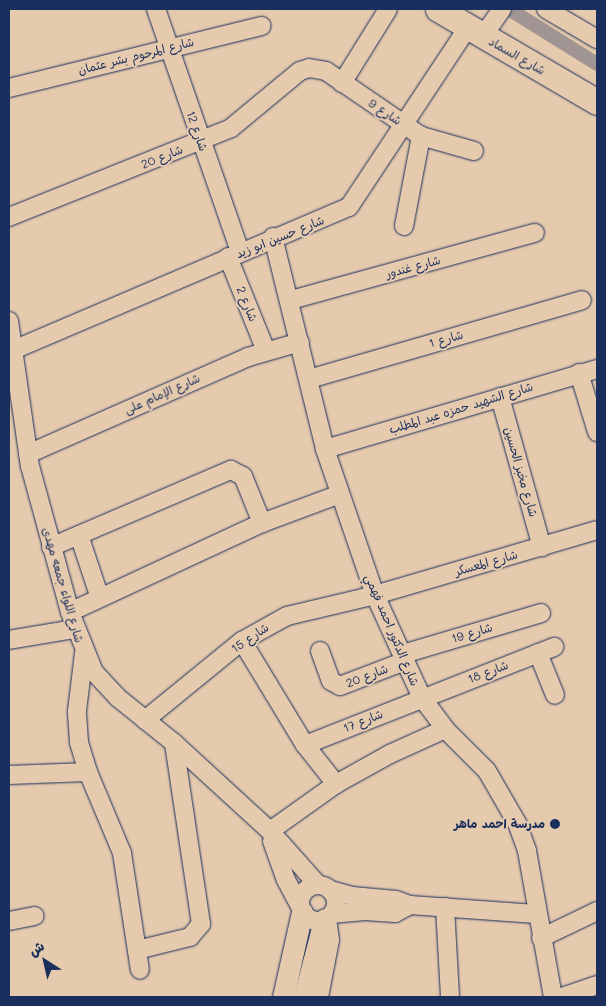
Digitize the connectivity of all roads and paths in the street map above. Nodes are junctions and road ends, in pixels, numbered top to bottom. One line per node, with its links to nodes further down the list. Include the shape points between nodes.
1 (156, 9): 8 (street, شارع 12)
2 (388, 9): 10 (street)
3 (438, 9): 5 (highway, شارع السماد)
4 (546, 9): 7 (street)
5 (487, 23): 12 (highway, شارع السماد); 13 (street, شارع حسين ابو زيد)
6 (262, 26): 8 (street, شارع المرحوم بشر عثمان)
7 (597, 39)
8 (169, 48): 11 (street, شارع المرحوم بشر عثمان); 15 (street, شارع 12)
9 (300, 71): 10 (street, شارع 9, via 316,68); 15 (street, شارع 20, via 254,112 231,128)
10 (342, 83): 13 (street, شارع 9)
11 (9, 88)
12 (597, 102)
13 (403, 124): 14 (street, شارع 9); 20 (street, شارع حسين ابو زيد, via 349,207)
14 (421, 136): 16 (street, شارع 9); 18 (street)
15 (201, 141): 17 (street, شارع 20); 21 (street, شارع 12)
16 (474, 151)
17 (9, 217)
18 (404, 226)
19 (535, 233): 22 (street, شارع غندور)
20 (273, 237): 21 (street, شارع حسين ابو زيد); 22 (street, شارع الدكتور احمد فهمي)
21 (234, 255): 26 (street, شارع حسين ابو زيد); 27 (street, شارع 2)
22 (291, 300): 25 (street, شارع الدكتور احمد فهمي)
23 (582, 300): 30 (street, شارع 1)
24 (9, 321): 26 (street, شارع اللواء جمعه مهدى)
25 (300, 342): 27 (street, شارع الإمام على); 30 (street, شارع الدكتور احمد فهمي)
26 (11, 350): 33 (street, شارع اللواء جمعه مهدى)
27 (266, 351): 33 (street, شارع الإمام على)
28 (597, 369): 29 (street, شارع الشهيد حمزه عبد المطلب)
29 (579, 373): 31 (street, شارع الشهيد حمزه عبد المطلب); 32 (street)
30 (309, 379): 34 (street, شارع الدكتور احمد فهمي)
31 (500, 397): 34 (street, شارع الشهيد حمزه عبد المطلب); 40 (street, شارع مخبز الحسين)
32 (597, 432)
33 (21, 449): 39 (street, شارع اللواء جمعه مهدى)
34 (325, 449): 35 (street, شارع الدكتور احمد فهمي)
35 (340, 494): 36 (street); 41 (street, شارع الدكتور احمد فهمي)
36 (262, 523): 38 (street, via 243,476 235,470); 42 (street)
37 (597, 530): 40 (street, شارع المعسكر)
38 (79, 535): 39 (street); 42 (street)
39 (51, 547): 43 (street, شارع اللواء جمعه مهدى)
40 (542, 547): 41 (street, شارع المعسكر)
41 (375, 595): 47 (street, شارع 15, via 287,616); 50 (street, شارع الدكتور احمد فهمي)
42 (100, 598): 43 (street)
43 (70, 612): 45 (street, شارع اللواء جمعه مهدى)
44 (542, 612): 50 (street, شارع 19)
45 (75, 629): 46 (street); 49 (street, شارع اللواء جمعه مهدى)
46 (9, 640)
47 (242, 641): 53 (street, شارع 15); 56 (street)
48 (320, 651): 50 (street, شارع 20, via 331,680 340,686)
49 (84, 653): 53 (street, شارع اللواء جمعه مهدى, via 94,672); 57 (street, via 77,711 79,742)
50 (404, 658): 52 (street, شارع الدكتور احمد فهمي)
51 (555, 695): 52 (street, شارع 18, via 546,650)
52 (422, 698): 54 (street, شارع الدكتور احمد فهمي); 56 (street, شارع 17)
53 (146, 720): 55 (street, شارع اللواء جمعه مهدى)
54 (445, 729): 59 (street); 66 (street, شارع الدكتور احمد فهمي, via 487,771 517,823 527,851)
55 (174, 743): 60 (street, شارع اللواء جمعه مهدى); 71 (street, via 201,924 196,934 190,937)
56 (305, 745): 59 (street)
57 (88, 772): 58 (street); 71 (street, via 122,853)
58 (9, 775)
59 (336, 784): 60 (street)
60 (270, 831): 61 (street, شارع اللواء جمعه مهدى); 64 (street, via 280,866)
61 (324, 888): 62 (street); 64 (street, via 303,894); 68 (street, via 336,902)
62 (410, 905): 63 (street); 68 (street, via 395,913 353,911)
63 (445, 907): 66 (street); 77 (street)
64 (301, 909): 68 (street, via 312,920); 74 (main road)
65 (597, 911): 70 (street)
66 (536, 914): 70 (street, شارع الدكتور احمد فهمي)
67 (35, 916): 69 (street)
68 (328, 918): 75 (main road); 76 (street, via 330,940)
69 (9, 921)
70 (541, 938): 78 (street, شارع الدكتور احمد فهمي)
71 (137, 950): 72 (street)
72 (140, 970)
73 (597, 985): 79 (street)
74 (283, 997)
75 (304, 997)
76 (320, 997)
77 (450, 997)
78 (553, 997)
79 (562, 997)

